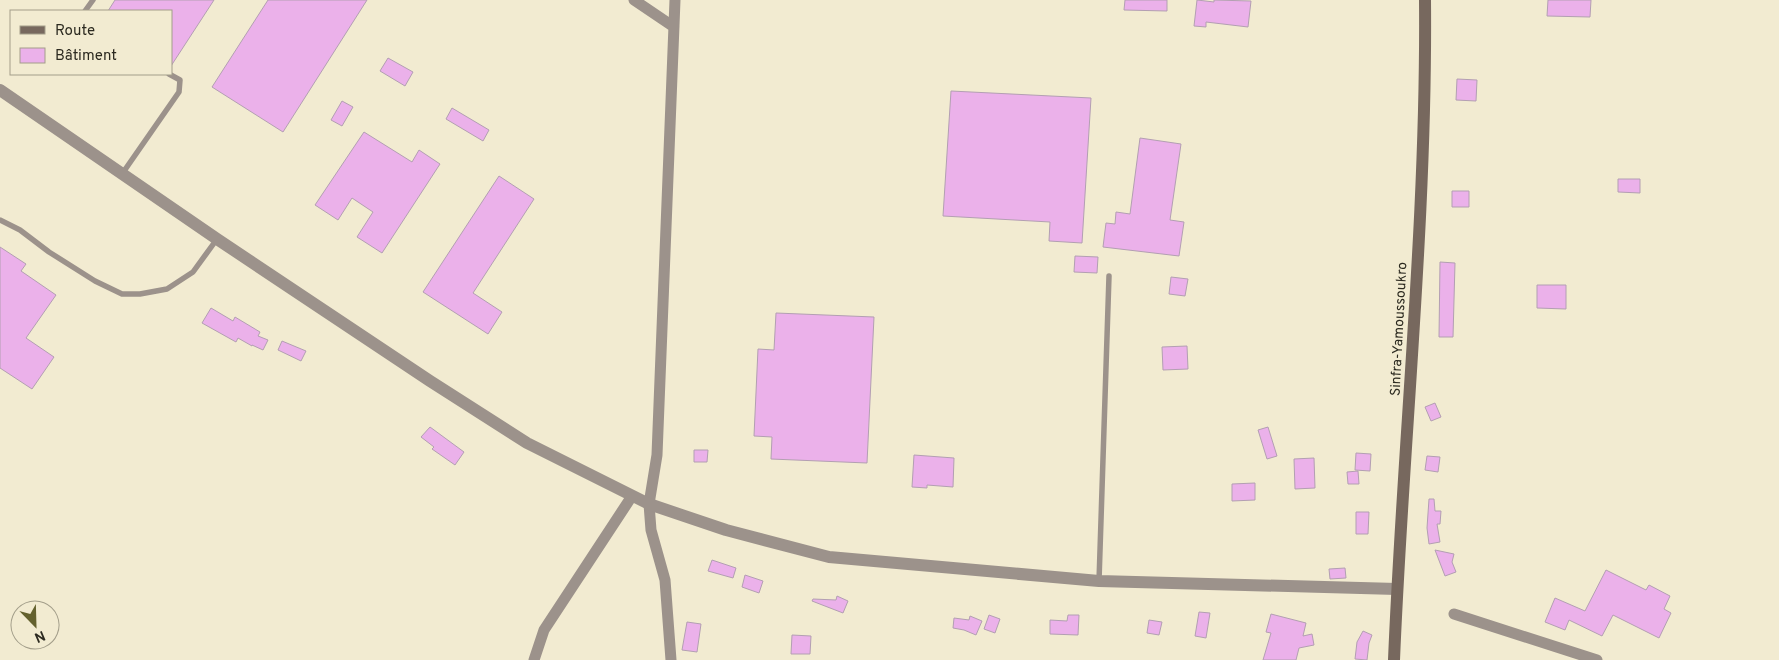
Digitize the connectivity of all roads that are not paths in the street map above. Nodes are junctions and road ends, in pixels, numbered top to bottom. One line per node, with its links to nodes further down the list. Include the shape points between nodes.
1 (634, 0): 4 (street)
2 (675, 0): 4 (street)
3 (1425, 0): 14 (main road, Sinfra-Yamoussoukro, via 1419,228)
4 (674, 27): 12 (street, via 657,455)
5 (171, 75): 7 (lane, via 180,80 179,92)
6 (0, 90): 7 (street)
7 (122, 174): 9 (street)
8 (0, 220): 9 (lane, via 95,281 122,294 167,289 193,272)
9 (217, 240): 11 (street, via 527,443)
10 (1108, 276): 13 (lane)
11 (632, 496): 12 (street); 17 (street, via 544,630)
12 (649, 504): 13 (street, via 735,533 829,557); 18 (street, via 651,530 664,580)
13 (1100, 581): 14 (street)
14 (1397, 589): 19 (main road, Sinfra-Yamoussoukro)
15 (1454, 614): 16 (street)
16 (1583, 658): 20 (street)
17 (534, 660)
18 (671, 660)
19 (1394, 660)
20 (1597, 660)

